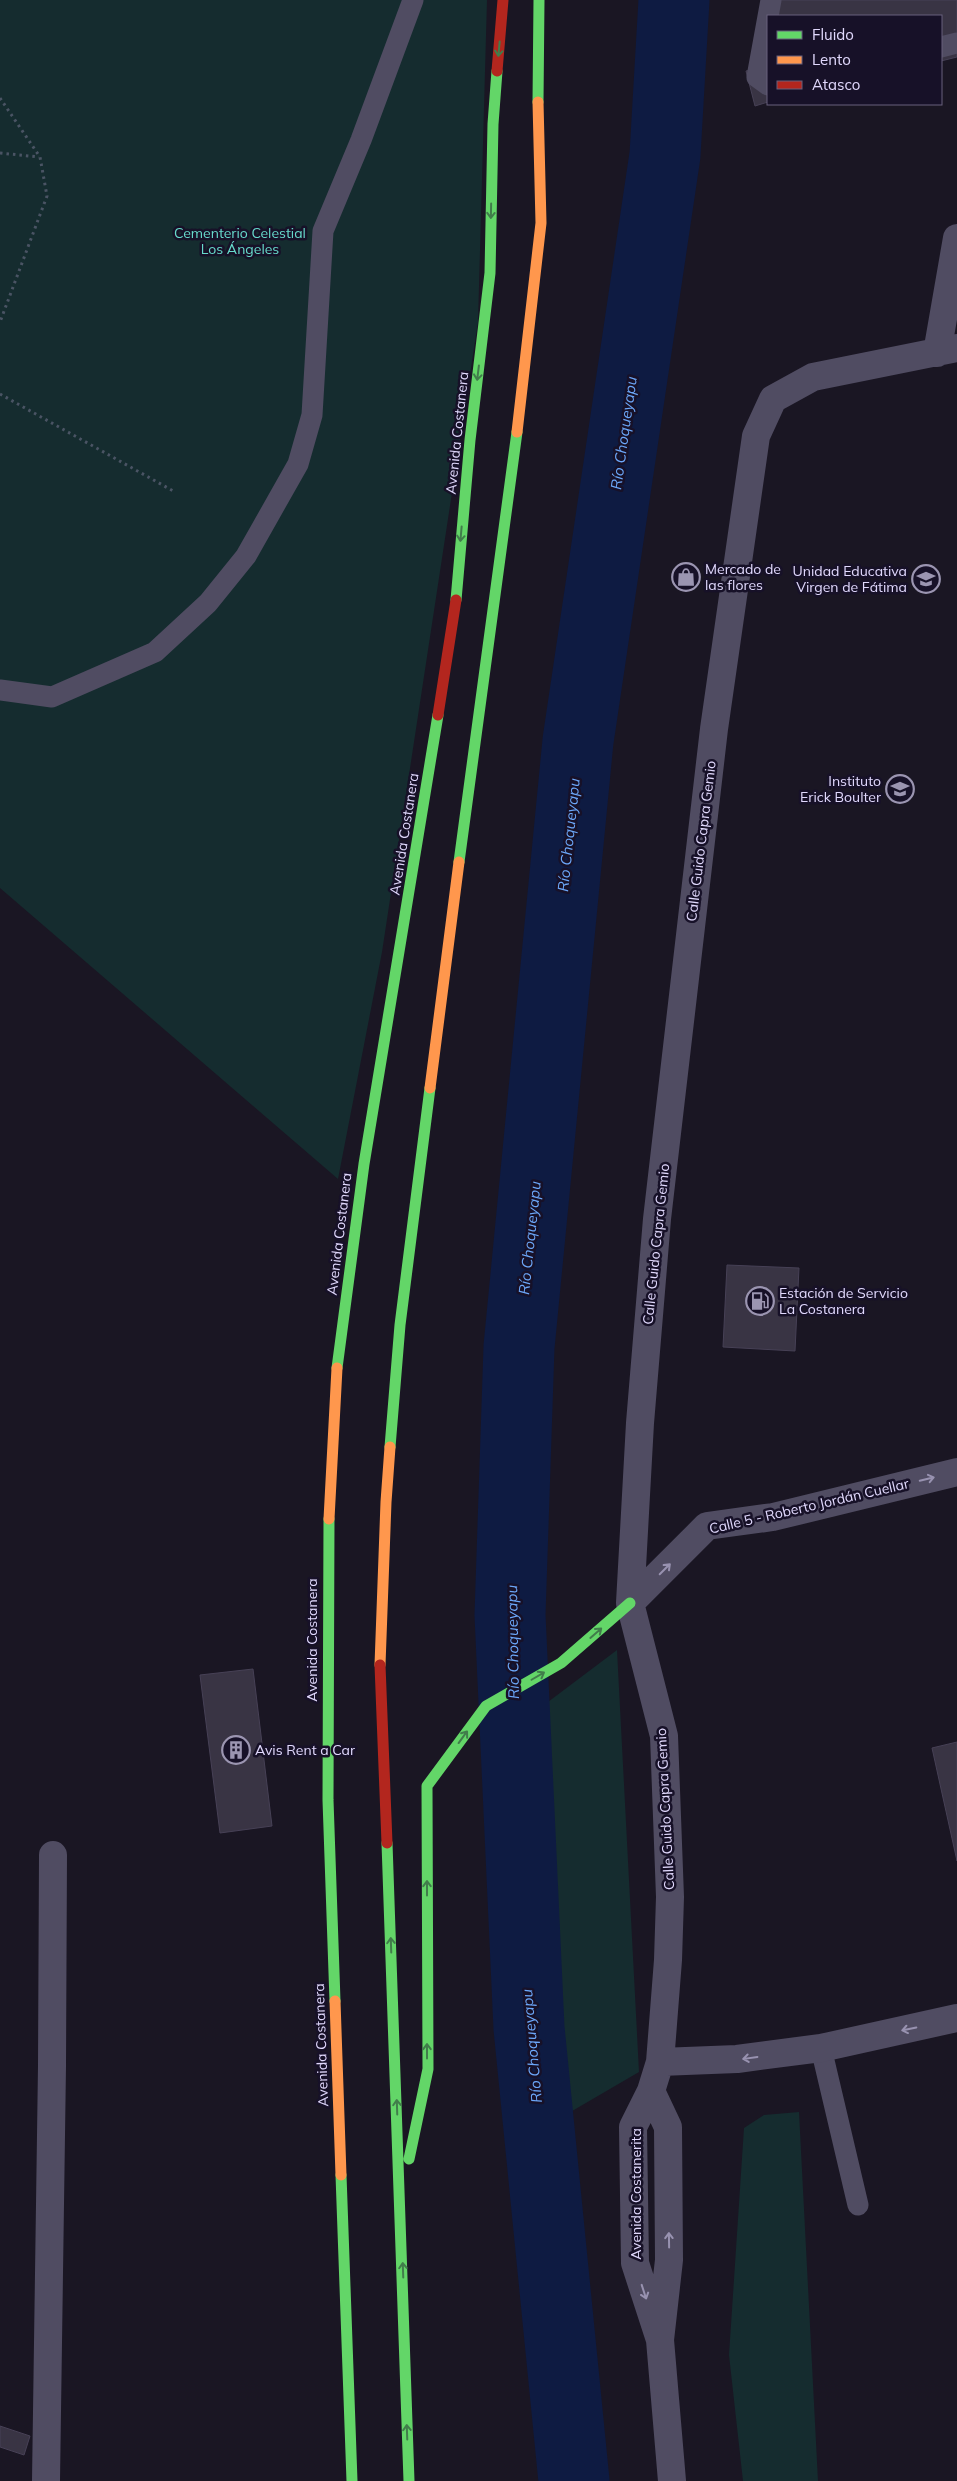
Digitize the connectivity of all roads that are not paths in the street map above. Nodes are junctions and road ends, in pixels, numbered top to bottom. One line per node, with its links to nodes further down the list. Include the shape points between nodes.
1 (413, 0): 12 (lane, via 323,231 312,415 298,464 246,556 208,603 155,652 52,697)
2 (503, 0): 22 (main road, Avenida Costanera, one-way to 22, via 493,124 490,273 470,440 454,618 364,1164 337,1367 327,1548 328,1800)
3 (539, 0): 19 (main road, one-way to 3, via 380,1652 386,1502 400,1325 462,838 506,526 541,223)
4 (771, 0): 5 (lane)
5 (768, 15)
6 (767, 22): 9 (lane, via 757,77)
7 (957, 43): 8 (lane)
8 (942, 47)
9 (767, 84)
10 (957, 238): 11 (street)
11 (947, 350): 14 (street, Calle Guido Capra Gemio, via 813,376 773,399 756,436 714,729 657,1219 640,1423)
12 (0, 690)
13 (957, 1472): 14 (street, Calle 5 - Roberto Jordán Cuellar, one-way to 13, via 707,1526 774,1517)
14 (630, 1603): 18 (street, Calle Guido Capra Gemio, via 664,1736 670,1897); 19 (main road, one-way to 14, via 428,2069 427,1786 486,1706 561,1663)
15 (53, 1855): 21 (street)
16 (957, 2018): 17 (street, one-way to 17)
17 (820, 2048): 18 (street, one-way to 18, via 737,2059); 20 (lane)
18 (660, 2062): 24 (street, Calle Guido Capra Gemio, via 651,2091 668,2127 669,2260 660,2340)
19 (401, 2202): 23 (main road, one-way to 19)
20 (858, 2204)
21 (46, 2481)
22 (352, 2481)
23 (409, 2481)
24 (672, 2481)

